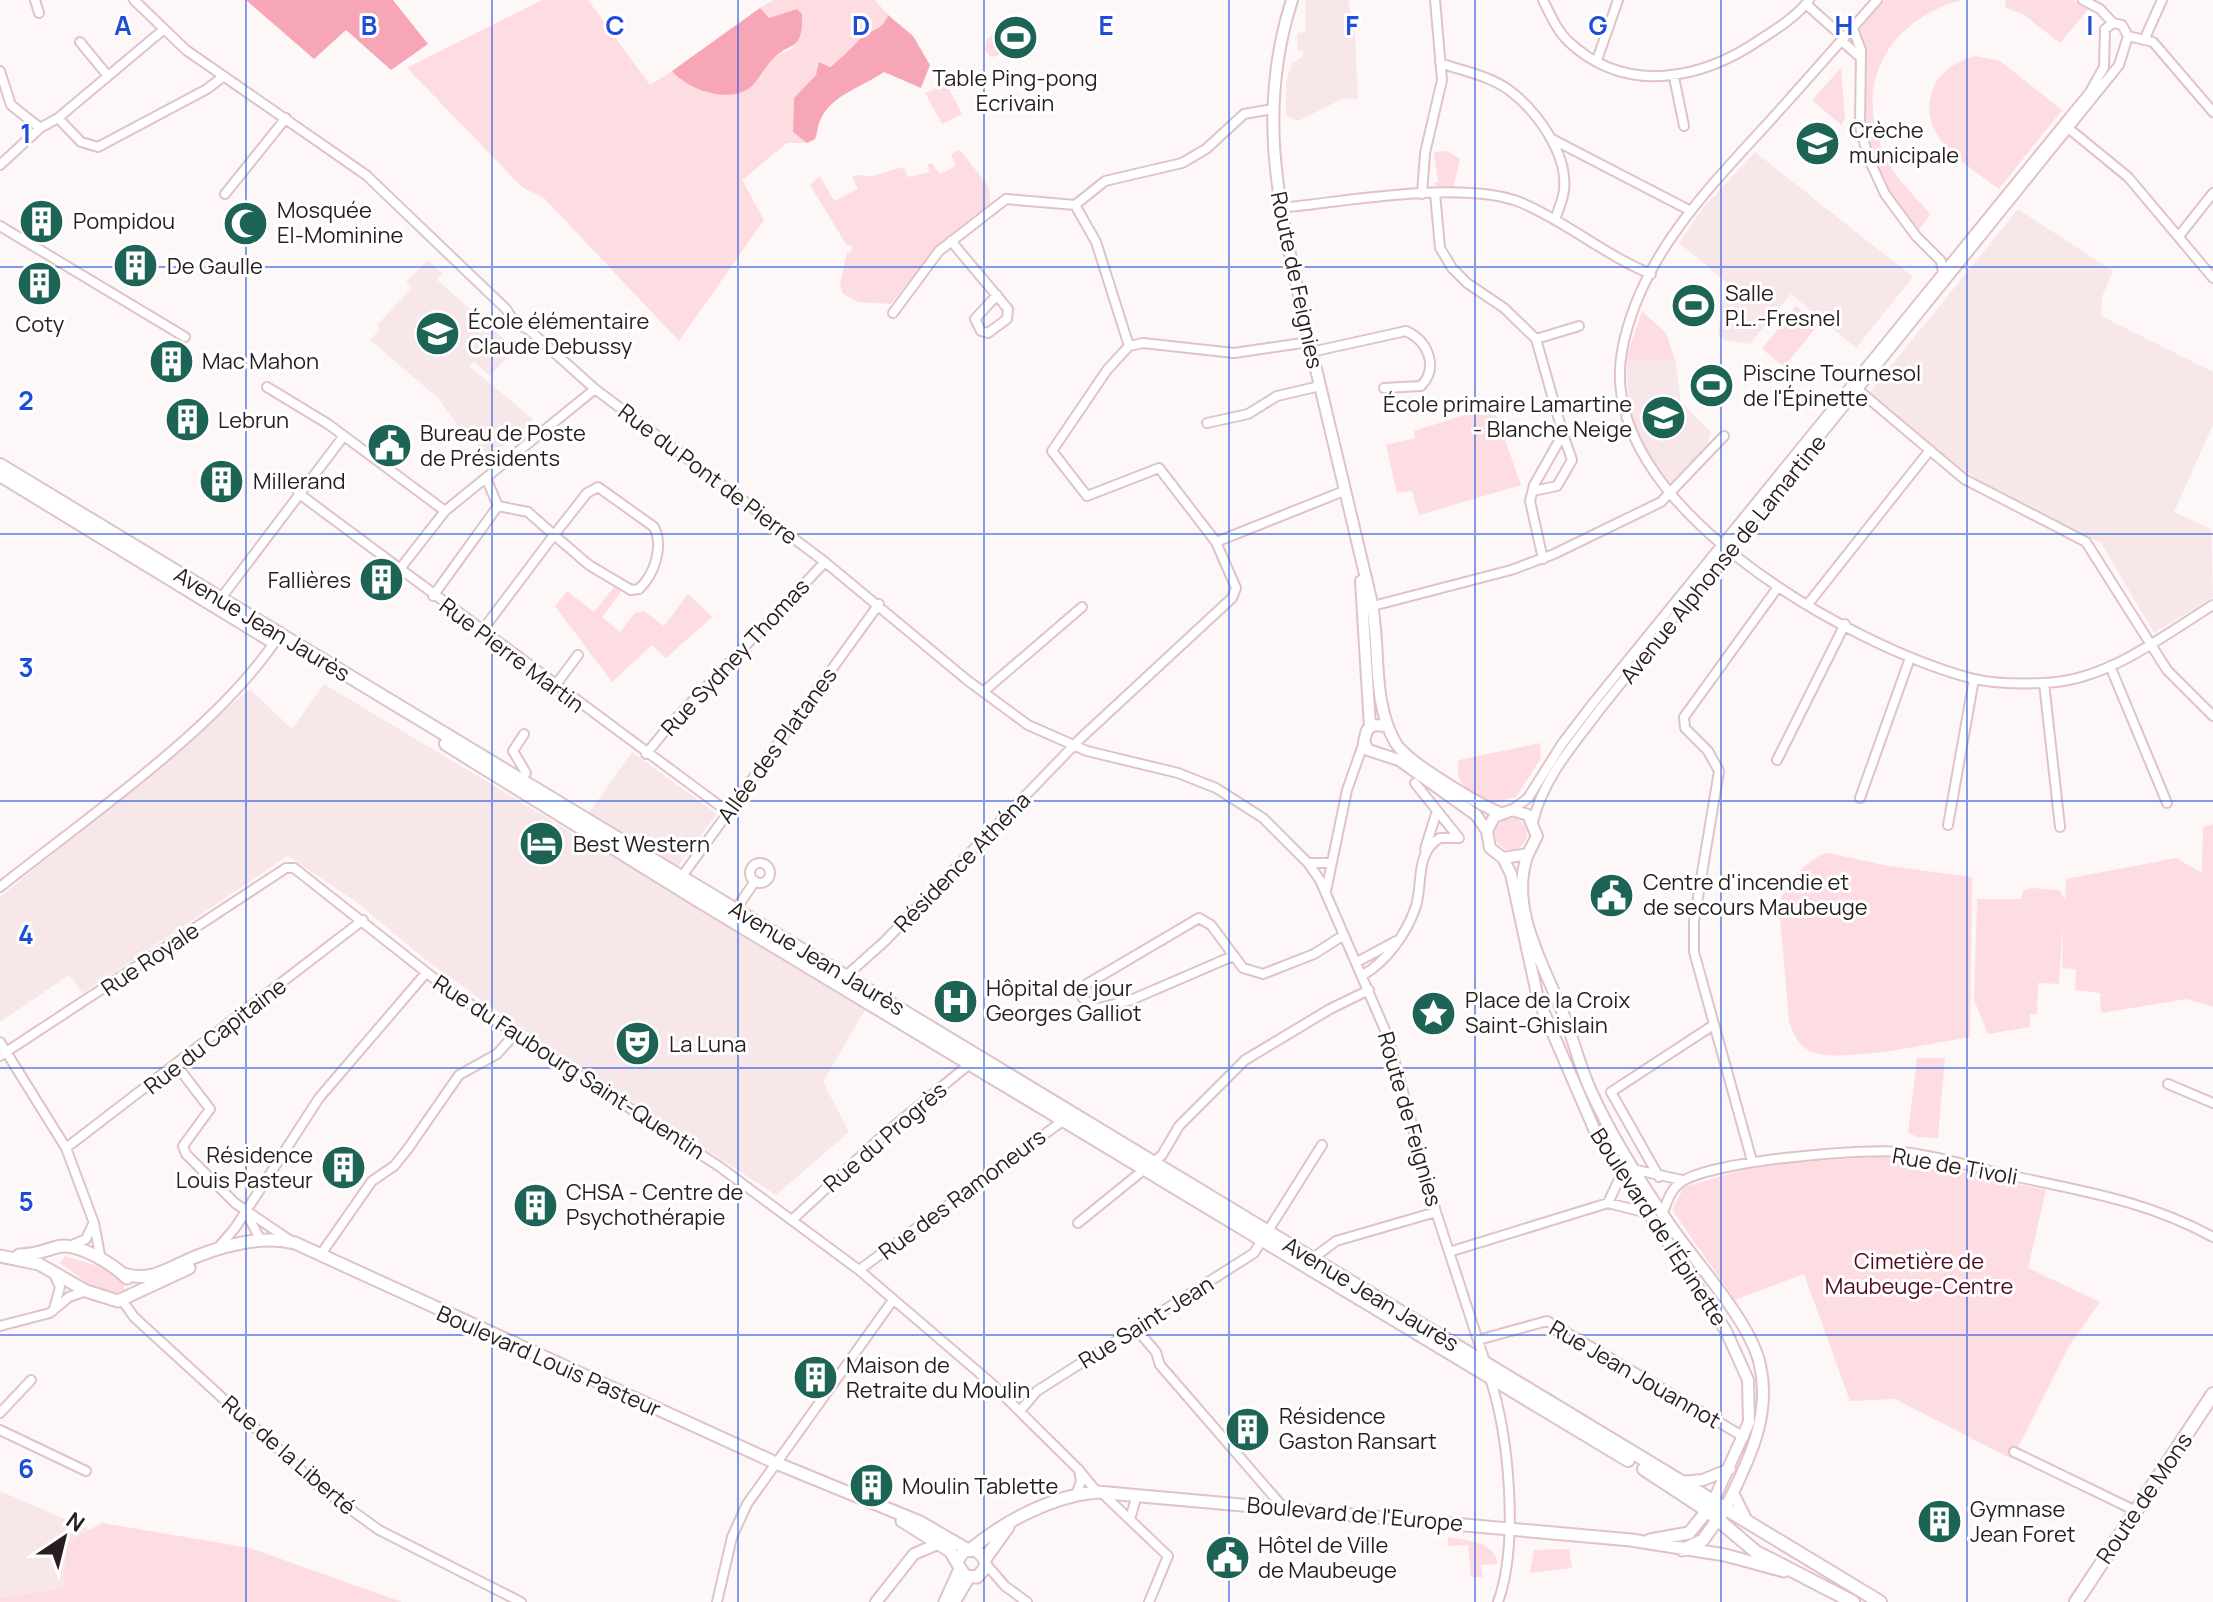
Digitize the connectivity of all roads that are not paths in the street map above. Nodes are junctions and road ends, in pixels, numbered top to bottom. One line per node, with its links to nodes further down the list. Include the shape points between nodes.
1 (35, 0): 11 (street)
2 (134, 0): 13 (street, Rue du Pont de Pierre)
3 (1292, 0): 29 (street, Route de Feignies, via 1276,57)
4 (1435, 0): 22 (street)
5 (1543, 0): 21 (street, via 1569,42)
6 (1618, 0): 21 (street)
7 (1877, 0): 16 (street)
8 (2083, 0): 12 (street)
9 (2162, 0): 15 (street)
10 (1807, 2): 16 (street); 26 (street, via 1730,60)
11 (39, 13)
12 (2113, 23): 14 (street, via 2126,28); 17 (street, via 2105,29)
13 (163, 30): 24 (street); 25 (street, Rue du Pont de Pierre)
14 (2128, 36): 15 (street); 19 (street)
15 (2145, 38): 30 (street, via 2169,58)
16 (1845, 40): 20 (street); 20 (street, via 1858,42); 44 (street)
17 (2104, 40): 19 (street); 49 (street, Avenue Alphonse de Lamartine, via 2106,57 2098,81)
18 (80, 42): 24 (street)
19 (2122, 47): 52 (street, Avenue Alphonse de Lamartine, via 2119,65)
20 (1861, 58): 49 (street, via 1859,115 1868,157 1885,194 1941,261)
21 (1597, 60): 26 (street, via 1629,72)
22 (1440, 63): 36 (street, via 1509,90); 41 (street, via 1442,80 1425,153)
23 (0, 71): 27 (street)
24 (108, 76): 31 (street)
25 (224, 76): 31 (street, via 98,147 81,142); 32 (street, Rue du Pont de Pierre)
26 (1674, 77): 33 (street)
27 (11, 105): 28 (street); 34 (street)
28 (0, 107)
29 (1273, 109): 42 (street, via 1244,114 1182,163 1105,181); 43 (street, Route de Feignies)
30 (2213, 112)
31 (58, 118): 34 (street)
32 (286, 118): 40 (street); 64 (street, Rue du Pont de Pierre, via 366,175 515,323)
33 (1684, 126)
34 (40, 128): 37 (street)
35 (2073, 132): 47 (street, via 2128,177)
36 (1551, 139): 44 (street); 45 (street, via 1563,169 1564,191)
37 (0, 165)
38 (1435, 193): 41 (street); 45 (street, via 1495,194); 57 (street, via 1440,248 1452,268)
39 (2213, 193): 47 (street)
40 (225, 194)
41 (1422, 194): 43 (street)
42 (1075, 205): 48 (street, via 1006,199); 58 (street, via 1096,242)
43 (1279, 208): 59 (street, Route de Feignies)
44 (1689, 210): 50 (street)
45 (1555, 220): 50 (street)
46 (0, 226): 56 (street)
47 (2179, 236): 51 (street)
48 (951, 241): 53 (street); 54 (street)
49 (1943, 273): 52 (street); 62 (street, Avenue Alphonse de Lamartine)
50 (1651, 274): 77 (street, via 1622,351 1621,395 1640,453)
51 (2213, 278)
52 (1944, 286): 62 (street, Avenue Alphonse de Lamartine)
53 (997, 295): 53 (street, via 1008,309 1007,319 988,333 981,331 975,319)
54 (893, 313)
55 (1579, 326): 57 (street)
56 (185, 337)
57 (1536, 339): 66 (street)
58 (1129, 346): 59 (street, via 1234,353); 81 (street, Résidence Athéna, via 1052,451 1087,496 1159,468)
59 (1310, 347): 60 (street, Route de Feignies); 63 (street, via 1406,331 1418,336 1431,366 1429,378 1421,386)
60 (1320, 386): 65 (street, via 1277,396 1248,414); 73 (street, Route de Feignies)
61 (267, 387): 68 (street)
62 (1856, 387): 69 (street); 82 (street, Avenue Alphonse de Lamartine)
63 (1384, 388)
64 (595, 389): 72 (street); 84 (street, Rue du Pont de Pierre)
65 (1207, 423)
66 (1563, 434): 74 (street); 74 (street, via 1572,460 1557,486)
67 (1724, 436): 77 (street)
68 (343, 437): 76 (street); 79 (street)
69 (1930, 450): 90 (street); 97 (street, via 1980,489 2086,542)
70 (0, 465): 75 (main road, Avenue Jean Jaurès)
71 (0, 475): 75 (main road, Avenue Jean Jaurès)
72 (486, 478): 78 (street); 79 (street)
73 (1344, 491): 81 (street); 93 (street, Route de Feignies)
74 (1533, 491): 83 (street, via 1530,501)
75 (38, 493): 88 (main road, Avenue Jean Jaurès)
76 (298, 493): 85 (street, Rue Pierre Martin); 88 (street)
77 (1670, 495): 82 (street); 83 (street)
78 (498, 506): 80 (street, via 528,512); 87 (street)
79 (445, 511): 85 (street)
80 (554, 535): 80 (street, via 587,493 598,487 654,527 655,569 639,589 631,590 589,565); 95 (street)
81 (1216, 542): 111 (street, Résidence Athéna, via 1236,588 1232,598)
82 (1727, 548): 86 (street); 120 (street, Avenue Alphonse de Lamartine, via 1562,744 1528,798); 124 (street, Avenue Alphonse de Lamartine, via 1569,750 1540,798)
83 (1543, 559): 93 (street)
84 (825, 562): 89 (street, Rue du Pont de Pierre); 112 (street, Rue Sydney Thomas)
85 (399, 570): 87 (street, Rue Pierre Martin)
86 (1778, 587): 90 (street); 150 (street, via 1684,717 1685,728 1719,771 1694,921 1694,952)
87 (433, 596): 95 (street, Rue Pierre Martin)
88 (218, 602): 96 (main road, Avenue Jean Jaurès)
89 (879, 604): 104 (street, Rue du Pont de Pierre); 122 (street, Allée des Platanes)
90 (1808, 604): 94 (street)
91 (2213, 605): 97 (street)
92 (1082, 607): 104 (street)
93 (1368, 607): 106 (street, Route de Feignies); 107 (street, Route de Feignies)
94 (1845, 624): 99 (street); 114 (street)
95 (481, 632): 103 (street, Rue Pierre Martin)
96 (277, 639): 116 (main road, Avenue Jean Jaurès); 136 (main road, Avenue Jean Jaurès); 138 (street, via 241,685 175,746)
97 (2151, 643): 100 (street); 105 (street, via 2167,670)
98 (578, 655): 103 (street)
99 (1910, 658): 101 (street); 118 (street)
100 (2110, 666): 102 (street); 119 (street)
101 (1974, 679): 102 (street); 125 (street)
102 (2044, 683): 126 (street)
103 (554, 687): 112 (street, Rue Pierre Martin)
104 (983, 692): 111 (street, Rue du Pont de Pierre, via 1028,725)
105 (2213, 716)
106 (1386, 726): 107 (street); 109 (street)
107 (1370, 727): 110 (street)
108 (524, 734): 116 (street, via 513,751 526,773)
109 (1394, 741): 113 (street, via 1390,750); 123 (street, via 1450,785)
110 (1364, 742): 113 (street); 115 (street)
111 (1075, 746): 132 (street, Rue du Pont de Pierre, via 1216,788 1263,818); 147 (street, Résidence Athéna)
112 (646, 754): 122 (street, Rue Pierre Martin)
113 (1377, 754): 115 (street); 127 (street, via 1399,760 1476,815)
114 (1777, 760)
115 (1352, 772): 131 (street)
116 (521, 780): 136 (main road, Avenue Jean Jaurès)
117 (1415, 783): 121 (street)
118 (1860, 798)
119 (2167, 803)
120 (1512, 810): 123 (street); 124 (street)
121 (1437, 811): 129 (street); 129 (street, via 1459,838 1440,838)
122 (728, 812): 136 (street, Allée des Platanes)
123 (1500, 813): 127 (street)
124 (1533, 822): 128 (street, via 1536,843)
125 (1948, 825)
126 (2060, 827)
127 (1487, 831): 130 (street, via 1490,848)
128 (1528, 854): 130 (street); 163 (street, Boulevard de l'Épinette, via 1522,886 1535,949 1590,1089)
129 (1423, 855): 143 (street, via 1416,905)
130 (1503, 858): 164 (street, Boulevard de l'Épinette, via 1544,1016 1595,1131)
131 (1330, 859): 132 (street); 134 (street); 135 (street)
132 (1308, 863): 135 (street, Rue du Pont de Pierre)
133 (294, 868): 141 (street, Rue du Faubourg Saint-Quentin); 153 (street, Rue Royale, via 286,868)
134 (1330, 875): 135 (street); 139 (street)
135 (1320, 880): 139 (street, Route de Feignies)
136 (679, 881): 140 (main road, Avenue Jean Jaurès); 154 (main road, Avenue Jean Jaurès)
137 (755, 881): 140 (street)
138 (0, 887)
139 (1325, 892): 142 (street, Route de Feignies)
140 (736, 909): 147 (main road, Avenue Jean Jaurès)
141 (363, 920): 146 (street, Rue du Faubourg Saint-Quentin); 155 (street, Rue du Capitaine)
142 (1344, 935): 144 (street, via 1314,954 1263,974 1243,968); 145 (street, Route de Feignies)
143 (1397, 940): 145 (street); 148 (street, via 1383,963)
144 (1233, 956): 144 (street, via 1211,925 1199,918 1087,984 1082,997 1095,1009 1131,1000)
145 (1357, 962): 148 (street, Route de Feignies)
146 (426, 973): 151 (street, Rue du Faubourg Saint-Quentin); 168 (street, via 319,1098)
147 (847, 975): 154 (main road, Avenue Jean Jaurès)
148 (1363, 975): 149 (street, Route de Feignies)
149 (1369, 990): 162 (street, via 1245,1060 1179,1126 1162,1155); 169 (street, Route de Feignies, via 1388,1037)
150 (1712, 1026): 161 (street); 165 (street, via 1611,1092)
151 (515, 1034): 172 (street, Rue du Faubourg Saint-Quentin); 183 (street, via 497,1054 459,1075 407,1150 372,1181)
152 (0, 1042): 153 (street)
153 (3, 1054): 160 (street)
154 (974, 1060): 158 (main road, Avenue Jean Jaurès); 162 (main road, Avenue Jean Jaurès); 172 (street, Rue du Progrès, via 879,1138)
155 (177, 1066): 160 (street, Rue du Capitaine); 168 (street, via 210,1109 183,1150)
156 (2168, 1084): 157 (street)
157 (2213, 1103)
158 (1065, 1119): 162 (main road, Avenue Jean Jaurès); 187 (street, Rue des Ramoneurs)
159 (1322, 1145): 175 (street, Rue Saint-Jean)
160 (66, 1148): 173 (street)
161 (1752, 1161): 166 (street, Rue de Tivoli); 176 (street, Rue de Tivoli, via 1902,1152 2131,1201)
162 (1148, 1166): 174 (street); 175 (main road, Avenue Jean Jaurès)
163 (1632, 1169): 165 (street); 171 (street, Boulevard de l'Épinette)
164 (1621, 1175): 167 (street); 170 (street, Boulevard de l'Épinette)
165 (1659, 1177): 166 (street)
166 (1682, 1180): 171 (street)
167 (1608, 1203): 170 (street); 182 (street)
168 (246, 1212): 177 (street); 178 (street); 181 (street)
169 (1436, 1212): 182 (street, Route de Feignies); 185 (street, via 1336,1241)
170 (1648, 1213): 204 (street, Boulevard de l'Épinette, via 1741,1360 1750,1397)
171 (1662, 1214): 212 (street, Boulevard de l'Épinette, via 1740,1322 1760,1362 1761,1424)
172 (793, 1219): 187 (street, Rue du Faubourg Saint-Quentin)
173 (94, 1223): 179 (street, via 86,1239); 186 (street)
174 (1078, 1223)
175 (1265, 1236): 185 (main road, Avenue Jean Jaurès); 195 (street, Rue Saint-Jean, via 1254,1253); 198 (main road, Avenue Jean Jaurès)
176 (2213, 1237)
177 (261, 1241): 178 (main road, Boulevard Louis Pasteur); 181 (main road, Boulevard Louis Pasteur)
178 (295, 1243): 183 (main road, Boulevard Louis Pasteur)
179 (68, 1246): 180 (main road); 186 (main road)
180 (51, 1250): 184 (main road); 188 (main road, via 47,1259)
181 (215, 1252): 189 (main road, Boulevard Louis Pasteur, via 144,1278); 191 (main road)
182 (1449, 1252): 196 (street, Route de Feignies)
183 (321, 1254): 206 (main road, Boulevard Louis Pasteur)
184 (0, 1256): 188 (main road)
185 (1312, 1259): 197 (main road, Avenue Jean Jaurès)
186 (101, 1261): 189 (main road)
187 (859, 1270): 192 (street, Rue du Faubourg Saint-Quentin)
188 (52, 1271): 190 (main road); 193 (street, via 60,1287)
189 (124, 1274): 191 (main road, via 129,1282)
190 (86, 1291): 191 (main road, via 109,1300); 193 (street)
191 (125, 1297): 233 (street, Rue de la Liberté, via 134,1317 352,1512)
192 (893, 1300): 201 (street, Rue du Faubourg Saint-Quentin); 206 (street)
193 (53, 1311): 194 (street)
194 (0, 1326)
195 (1137, 1330): 201 (street, Rue Saint-Jean, via 1037,1391); 216 (street, via 1160,1365)
196 (1478, 1340): 197 (street, Route de Feignies); 204 (street, Rue Jean Jouannot, via 1547,1321)
197 (1486, 1364): 198 (street, Route de Feignies); 210 (main road, Avenue Jean Jaurès)
198 (1490, 1378): 215 (main road, Avenue Jean Jaurès); 223 (street, Route de Feignies, via 1505,1444)
199 (31, 1380): 202 (street)
200 (2213, 1394): 217 (main road, Route de Mons)
201 (1020, 1411): 208 (street, Rue du Faubourg Saint-Quentin)
202 (0, 1413)
203 (0, 1430): 209 (street)
204 (1744, 1437): 207 (street, Boulevard de l'Épinette)
205 (2014, 1452): 217 (street)
206 (776, 1463): 218 (main road, Boulevard Louis Pasteur); 234 (street, via 740,1517)
207 (1730, 1469): 210 (street); 215 (street, Boulevard de l'Épinette)
208 (1079, 1470): 211 (street, Rue du Faubourg Saint-Quentin); 213 (street)
209 (86, 1471)
210 (1680, 1482): 215 (main road, Avenue Jean Jaurès)
211 (1099, 1492): 213 (main road, Boulevard de l'Europe); 214 (main road, Boulevard de l'Europe); 220 (street, Rue du Faubourg Saint-Quentin)
212 (1733, 1493): 219 (street, Boulevard de l'Épinette); 221 (street)
213 (1076, 1495): 222 (main road, Boulevard de l'Europe)
214 (1137, 1495): 216 (main road, Boulevard de l'Europe); 220 (street)
215 (1711, 1506): 219 (main road, Avenue Jean Jaurès); 224 (main road, via 1696,1528 1679,1537)
216 (1283, 1507): 223 (main road, Boulevard de l'Europe)
217 (2136, 1511): 231 (main road, Route de Mons)
218 (892, 1514): 225 (main road); 226 (main road, Boulevard Louis Pasteur)
219 (1722, 1515): 221 (main road, Avenue Jean Jaurès); 227 (main road, via 1703,1540); 230 (main road, Avenue Jean Jaurès, via 1756,1552)
220 (1130, 1519): 239 (street, Rue du Faubourg Saint-Quentin, via 1168,1556)
221 (1748, 1523): 242 (main road, Avenue Jean Jaurès)
222 (1009, 1525): 226 (main road, Boulevard de l'Europe); 228 (main road, Boulevard de l'Europe)
223 (1508, 1528): 224 (main road, Boulevard de l'Europe); 240 (street, Route de Feignies)
224 (1631, 1540): 227 (main road, Boulevard de l'Europe)
225 (940, 1542): 229 (main road); 235 (street, via 914,1554)
226 (970, 1549): 228 (main road, Boulevard Louis Pasteur); 229 (main road, Boulevard de l'Europe)
227 (1681, 1550): 230 (main road, Boulevard de l'Europe, via 1725,1555)
228 (985, 1561): 229 (main road, Boulevard de l'Europe); 232 (street)
229 (966, 1571): 232 (street); 236 (main road); 237 (main road)
230 (1800, 1575): 241 (main road, Avenue Jean Jaurès)
231 (2087, 1582): 243 (main road); 244 (main road, Route de Mons)
232 (1005, 1586): 238 (street)
233 (521, 1602)
234 (717, 1602)
235 (876, 1602)
236 (945, 1602)
237 (954, 1602)
238 (1027, 1602)
239 (1149, 1602)
240 (1498, 1602)
241 (1853, 1602)
242 (1880, 1602)
243 (2067, 1602)
244 (2076, 1602)

